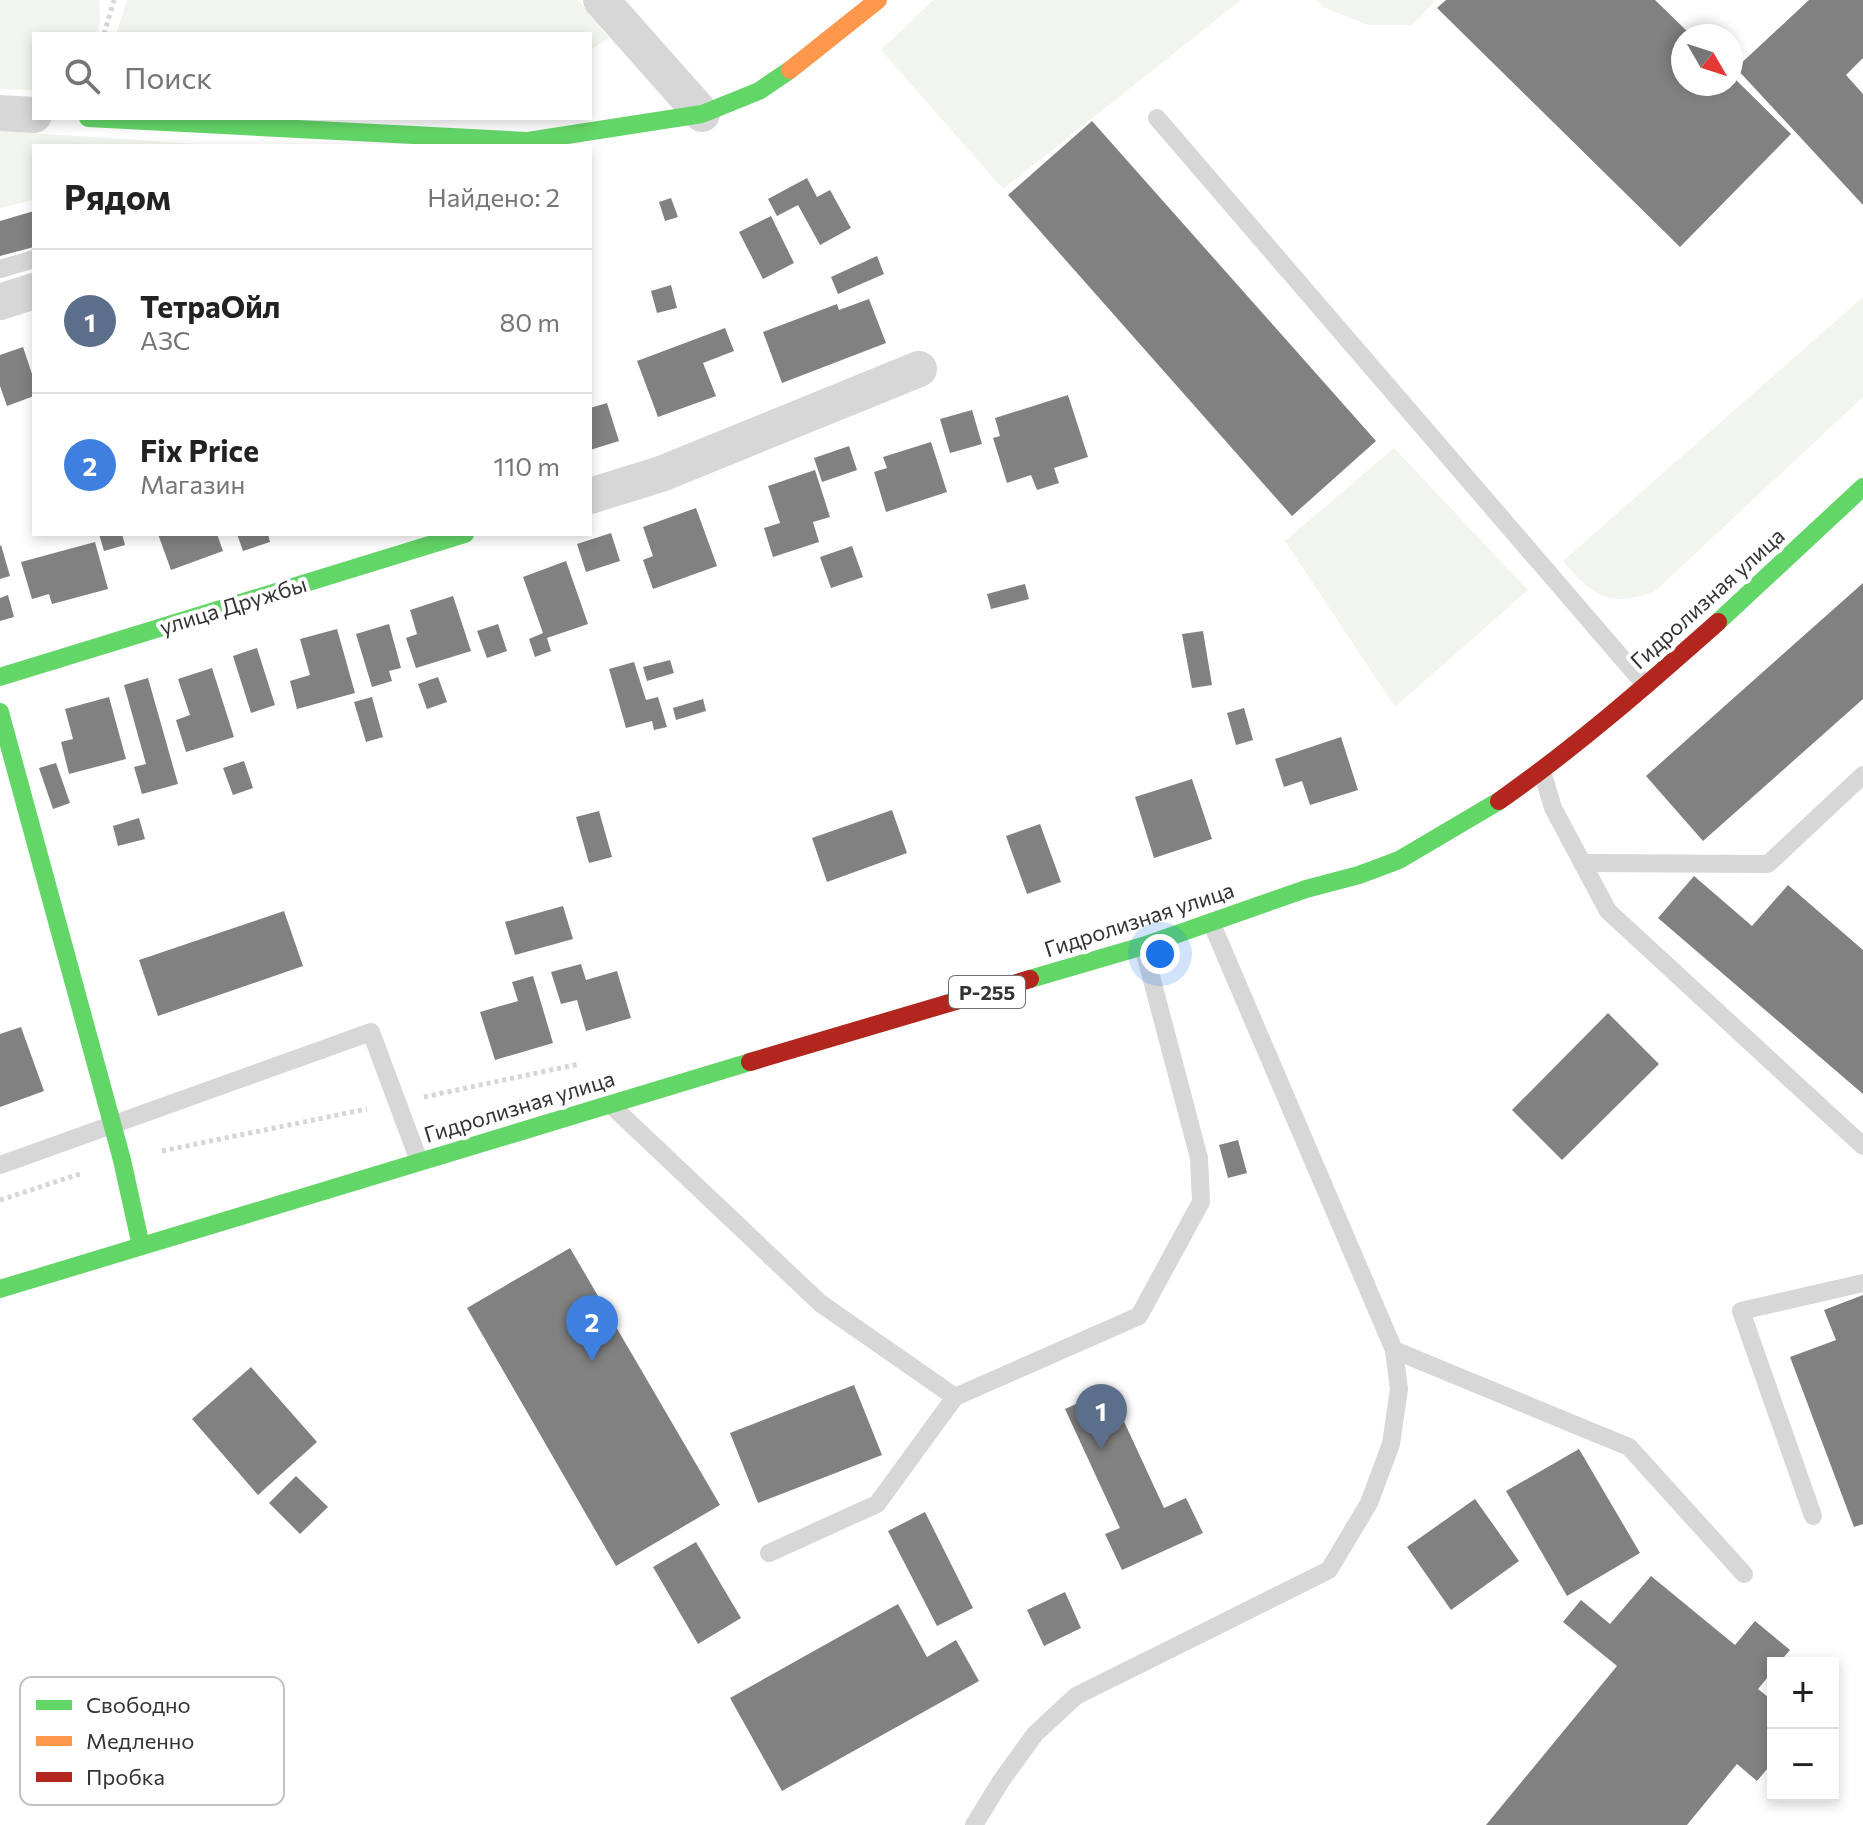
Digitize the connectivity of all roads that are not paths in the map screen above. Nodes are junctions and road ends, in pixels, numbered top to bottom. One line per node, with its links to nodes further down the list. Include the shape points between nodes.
1 (601, 0): 4 (street)
2 (878, 0): 4 (main road, via 759,91)
3 (0, 113): 5 (street)
4 (702, 114): 8 (main road)
5 (32, 115)
6 (1157, 118): 16 (lane)
7 (123, 120): 8 (main road)
8 (520, 143)
9 (32, 261): 10 (lane)
10 (7, 291)
11 (919, 369): 13 (street, via 661,474)
12 (1863, 487): 16 (main road, Гидролизная улица / Р-255)
13 (592, 495)
14 (458, 536): 15 (main road, улица Дружбы)
15 (0, 677)
16 (1646, 686): 18 (main road, Гидролизная улица / Р-255)
17 (0, 712): 24 (main road)
18 (1542, 771): 20 (lane, via 1553,808); 21 (main road, Гидролизная улица / Р-255, via 1399,860)
19 (1863, 775): 20 (lane, via 1768,864)
20 (1582, 863): 25 (lane, via 1608,911)
21 (1211, 922): 22 (main road, Гидролизная улица / Р-255); 31 (lane)
22 (1143, 946): 23 (main road, Гидролизная улица / Р-255); 32 (lane, via 1199,1158 1201,1202 1139,1316)
23 (609, 1103): 26 (main road, Гидролизная улица / Р-255); 32 (lane, via 820,1303)
24 (112, 1125): 26 (lane, via 371,1032); 27 (lane); 28 (main road)
25 (1863, 1146)
26 (419, 1161): 28 (main road, Гидролизная улица / Р-255)
27 (0, 1165)
28 (141, 1246): 30 (main road, Гидролизная улица / Р-255)
29 (1863, 1283): 33 (lane, via 1741,1311)
30 (0, 1289)
31 (1394, 1350): 35 (lane, via 1629,1447); 36 (lane, via 1399,1389 1391,1444 1369,1503 1329,1570 1076,1696 1035,1734)
32 (955, 1397): 34 (lane, via 877,1504)
33 (1813, 1516)
34 (769, 1553)
35 (1744, 1574)
36 (974, 1825)

